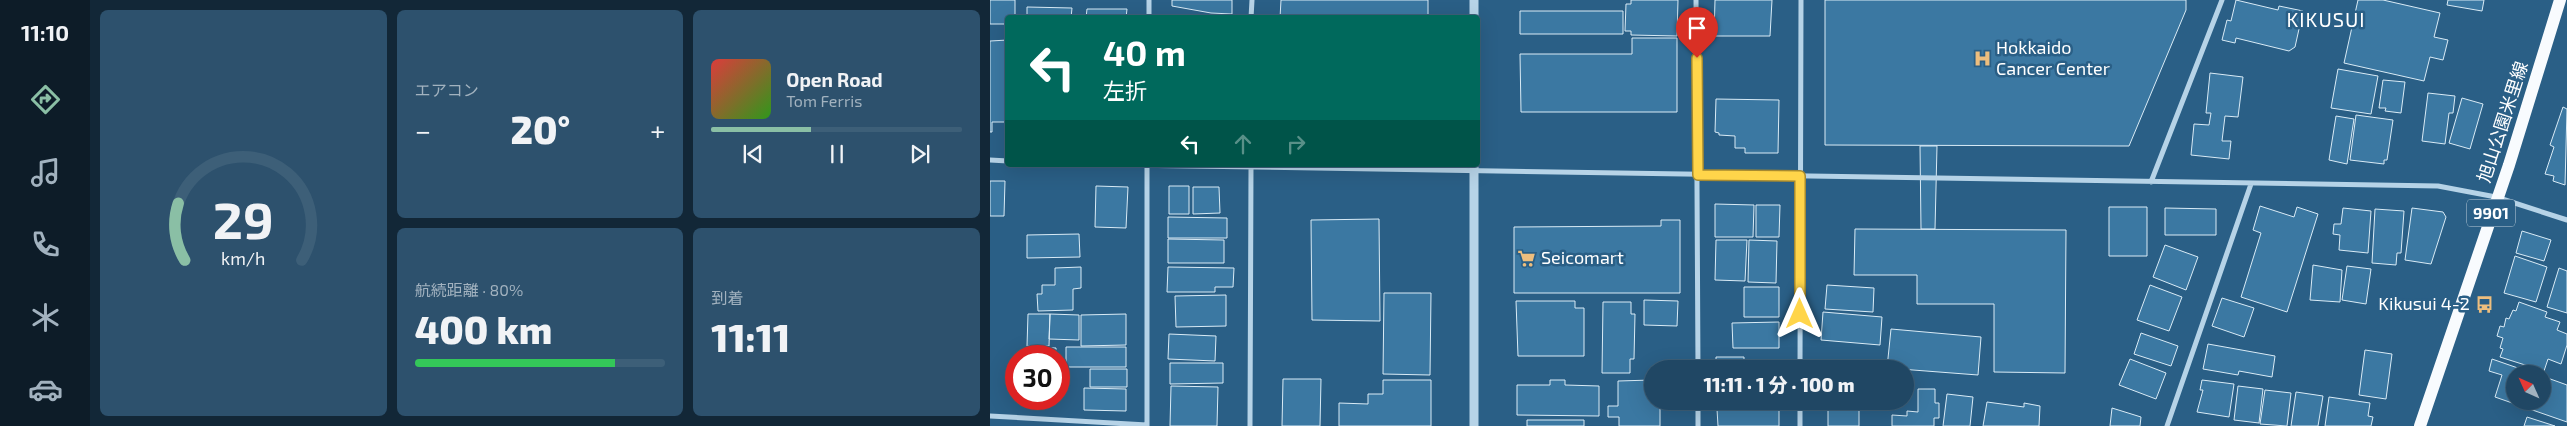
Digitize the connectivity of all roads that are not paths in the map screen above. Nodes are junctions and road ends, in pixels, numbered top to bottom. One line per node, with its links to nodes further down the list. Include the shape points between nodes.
1 (1149, 0): 8 (street)
2 (1252, 0): 9 (street)
3 (1474, 0): 10 (street)
4 (1696, 0): 17 (street)
5 (1801, 0): 18 (street)
6 (2222, 0): 19 (street)
7 (2560, 0): 21 (main road, 旭山公園米里線 / 9901)
8 (1149, 15)
9 (1252, 15)
10 (1474, 15)
11 (990, 160): 12 (street)
12 (1005, 161)
13 (1147, 167): 28 (street)
14 (1251, 167): 29 (street)
15 (1362, 167): 16 (street)
16 (1474, 168): 17 (street); 30 (street)
17 (1698, 175): 18 (street); 23 (street)
18 (1800, 176): 19 (street); 24 (street)
19 (2151, 182): 20 (street)
20 (2251, 184): 21 (street, via 2438,186); 33 (street)
21 (2496, 198): 22 (street); 34 (main road, 旭山公園米里線 / 9901)
22 (2567, 220)
23 (1698, 360)
24 (1800, 360)
25 (1698, 410): 31 (street)
26 (1800, 410): 32 (street)
27 (990, 416): 28 (street)
28 (1147, 426)
29 (1250, 426)
30 (1474, 426)
31 (1698, 426)
32 (1800, 426)
33 (2167, 426)
34 (2420, 426)

